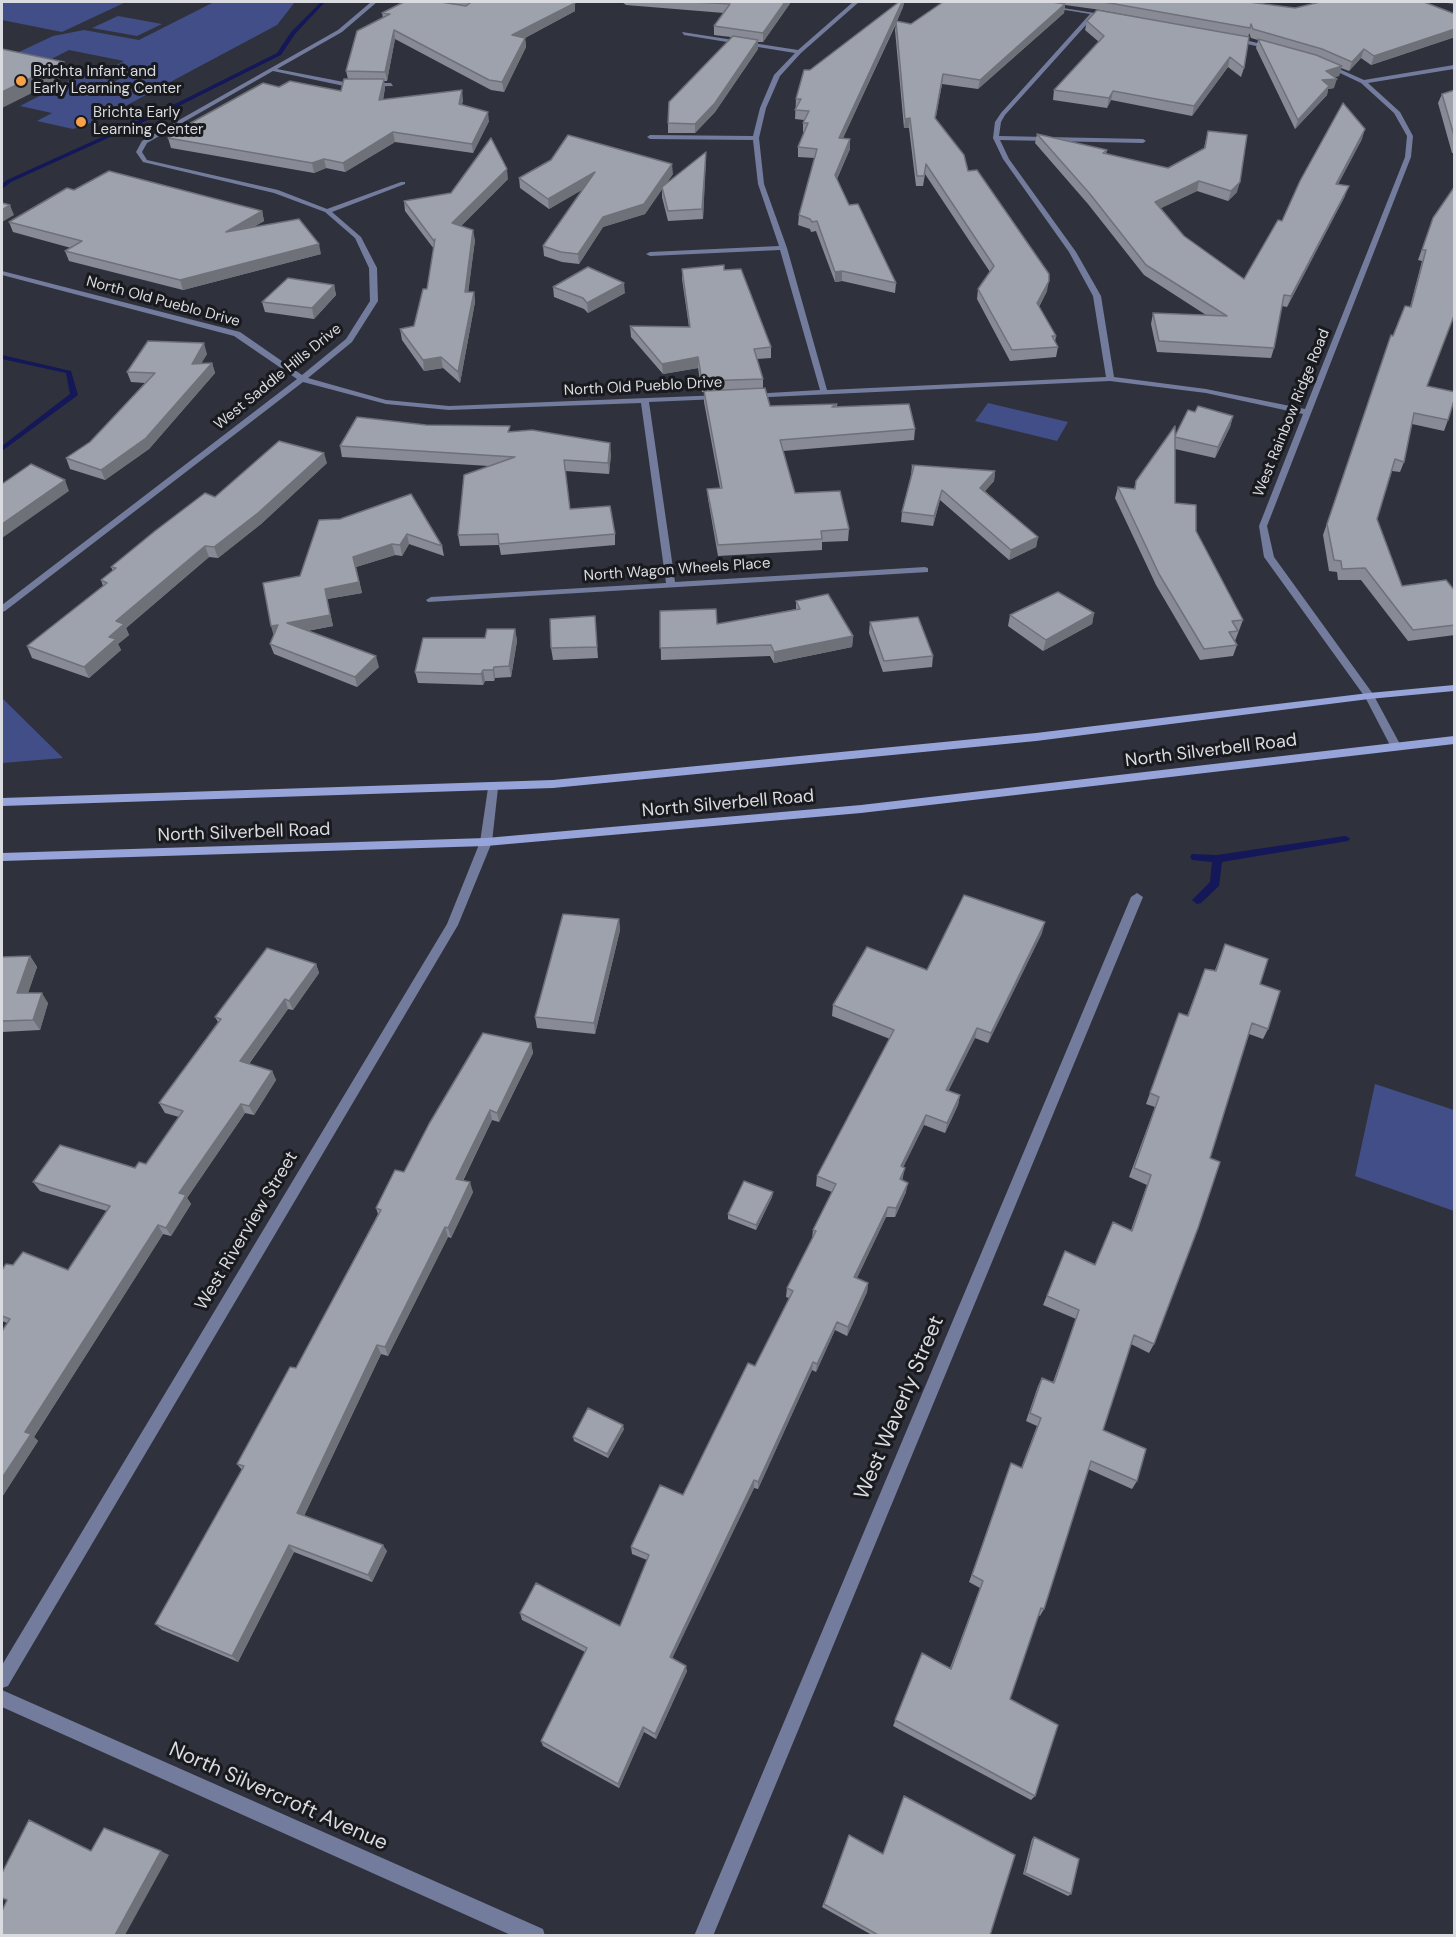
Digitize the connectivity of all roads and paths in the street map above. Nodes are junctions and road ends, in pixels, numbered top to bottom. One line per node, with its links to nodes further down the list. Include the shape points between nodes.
1 (374, 2): 12 (street, via 340,31)
2 (856, 2): 9 (street)
3 (1028, 2): 4 (street)
4 (1094, 13): 5 (street); 17 (street, via 1003,114)
5 (1116, 17)
6 (684, 33): 9 (street)
7 (1227, 38): 8 (street)
8 (1280, 50)
9 (799, 52): 16 (street, via 777,75)
10 (1316, 61): 13 (street, West Rainbow Ridge Road)
11 (1455, 67): 13 (street)
12 (274, 70): 14 (street, via 349,85); 20 (street, West Saddle Hills Drive, via 144,142 139,152 145,161 276,190)
13 (1363, 82): 30 (street, West Rainbow Ridge Road, via 1397,112 1410,136 1408,157)
14 (391, 85)
15 (650, 136): 16 (street)
16 (756, 138): 21 (street, via 761,184)
17 (996, 138): 18 (street); 25 (street, via 1097,296)
18 (1143, 141)
19 (403, 183): 20 (street)
20 (327, 211): 24 (street, West Saddle Hills Drive, via 358,237 374,268 374,301 349,340)
21 (783, 248): 22 (street); 26 (street)
22 (650, 254)
23 (2, 273): 24 (street, North Old Pueblo Drive, via 237,334)
24 (302, 379): 29 (street, North Old Pueblo Drive, via 386,402 449,408); 34 (street, West Saddle Hills Drive)
25 (1110, 379): 26 (street, North Old Pueblo Drive); 30 (street, North Old Pueblo Drive, via 1206,390)
26 (824, 392): 27 (street, North Old Pueblo Drive)
27 (741, 396)
28 (729, 397): 29 (street, North Old Pueblo Drive)
29 (645, 401): 32 (street)
30 (1307, 412): 36 (street, West Rainbow Ridge Road, via 1263,526 1269,557)
31 (924, 570): 32 (street, North Wagon Wheels Place)
32 (671, 585): 33 (street, North Wagon Wheels Place)
33 (430, 600)
34 (2, 609)
35 (1455, 688): 36 (main road, North Silverbell Road)
36 (1369, 696): 38 (street, West Rainbow Ridge Road); 39 (main road, North Silverbell Road, via 1036,737)
37 (1455, 740): 38 (main road, North Silverbell Road)
38 (1396, 746): 41 (main road, North Silverbell Road, via 851,810)
39 (493, 788): 40 (main road, North Silverbell Road); 41 (street, West Riverview Street)
40 (2, 802)
41 (486, 842): 42 (main road, North Silverbell Road); 44 (street, West Riverview Street, via 452,925)
42 (2, 857)
43 (1137, 897): 47 (street, West Waverly Street)
44 (2, 1680)
45 (2, 1699): 46 (street, North Silvercroft Avenue)
46 (536, 1935)
47 (703, 1935)

